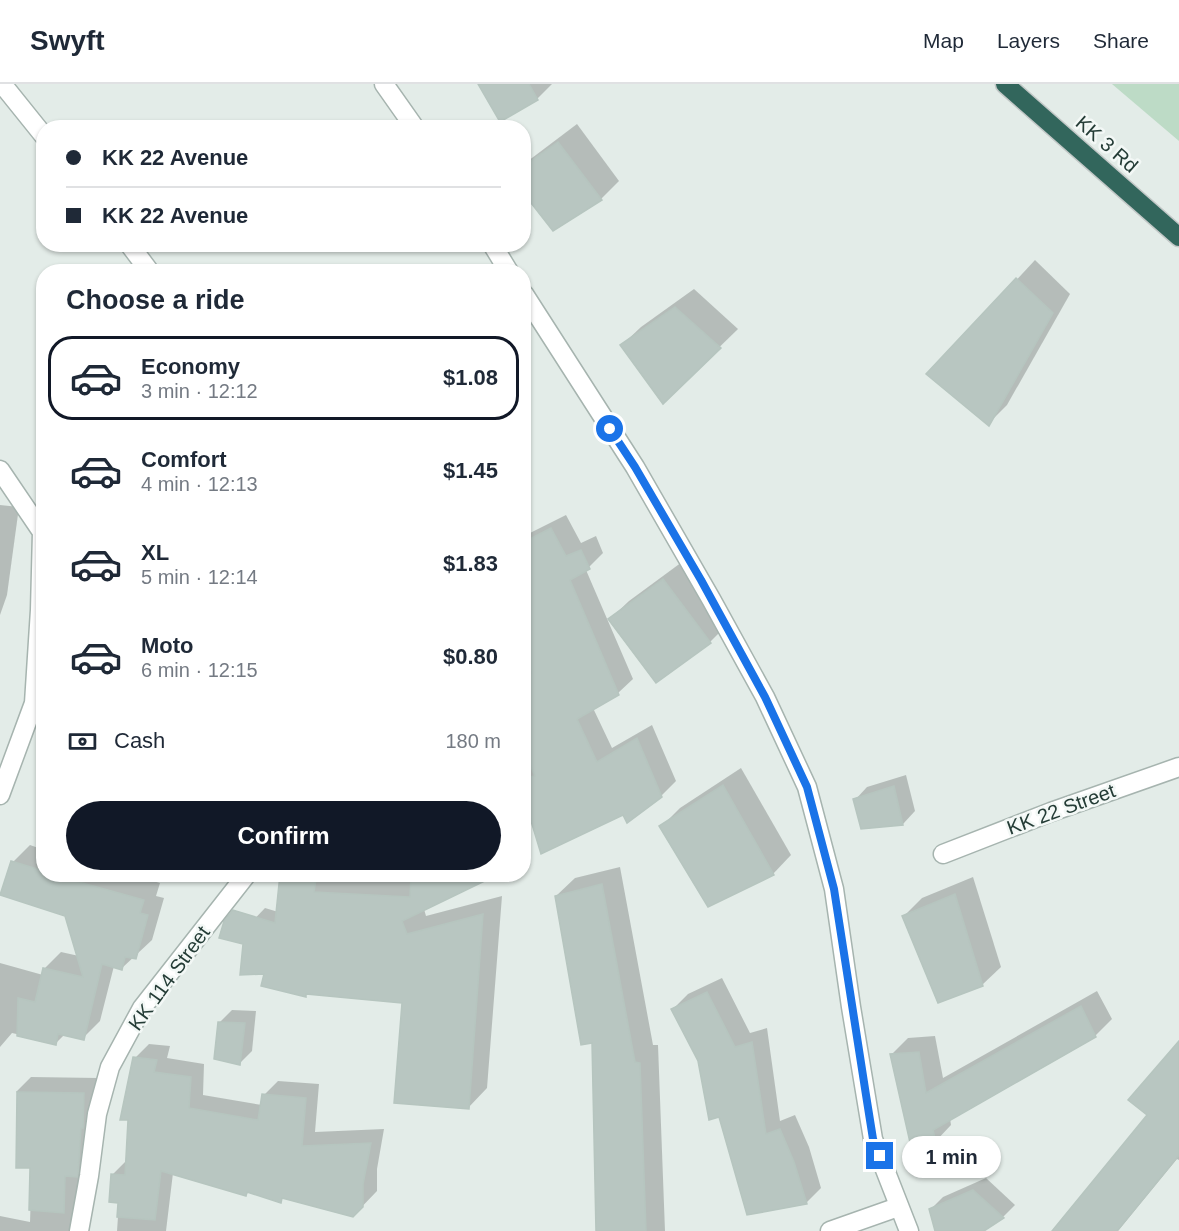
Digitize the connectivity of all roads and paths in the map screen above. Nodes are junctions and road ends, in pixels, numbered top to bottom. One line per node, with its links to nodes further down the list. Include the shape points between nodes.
1 (384, 84): 4 (street)
2 (1005, 84): 6 (highway, KK 3 Rd)
3 (0, 85): 5 (street)
4 (409, 120)
5 (36, 126)
6 (1179, 237)
7 (531, 305): 15 (street, via 635,467 711,599 765,697 807,787 834,889 873,1139)
8 (0, 470): 9 (street)
9 (36, 523)
10 (36, 672): 12 (street, via 34,703)
11 (1179, 767): 13 (street, KK 22 Street)
12 (0, 795)
13 (943, 854)
14 (241, 882): 16 (street, KK 114 Street, via 142,1008 110,1067 97,1114)
15 (898, 1207): 18 (street); 19 (street)
16 (79, 1231): 17 (street)
17 (90, 1231)
18 (830, 1231)
19 (909, 1231)

